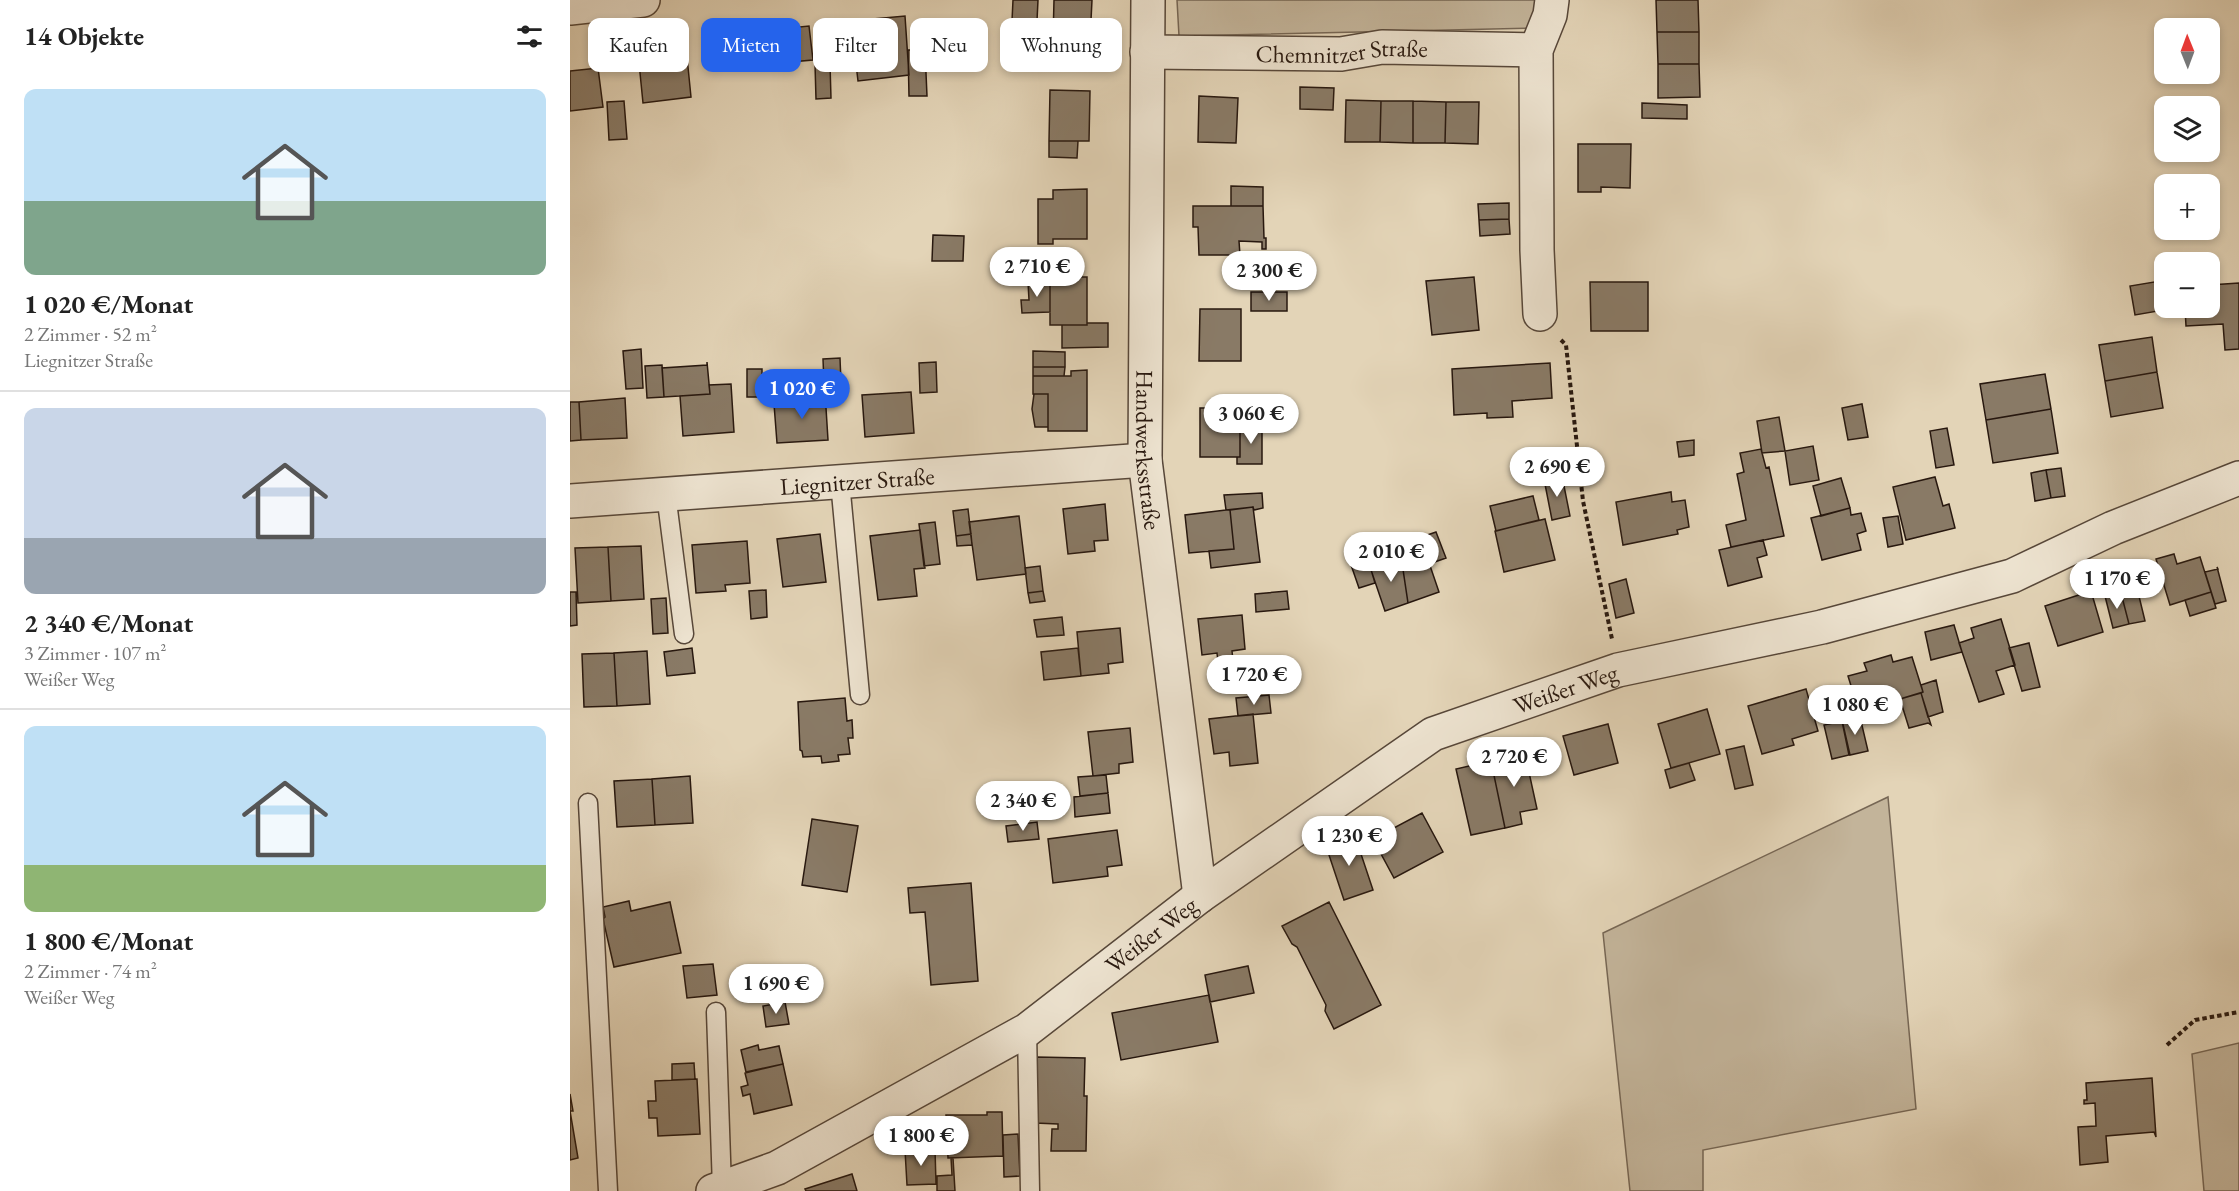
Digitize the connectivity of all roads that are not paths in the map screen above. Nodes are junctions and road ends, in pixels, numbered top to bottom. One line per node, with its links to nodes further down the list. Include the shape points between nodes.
1 (643, 0): 4 (street)
2 (1148, 0): 6 (street, Handwerksstraße)
3 (1552, 0): 5 (street)
4 (570, 8)
5 (1536, 50): 6 (street, Chemnitzer Straße, via 1382,47 1341,54); 7 (street)
6 (1147, 52): 8 (street, Handwerksstraße)
7 (1540, 314)
8 (1145, 460): 10 (street, Liegnitzer Straße); 16 (street, Handwerksstraße)
9 (2239, 478): 16 (street, Weißer Weg, via 2113,528 2012,576 1822,627 1618,670 1433,734)
10 (840, 482): 11 (street, Liegnitzer Straße); 14 (lane)
11 (666, 494): 12 (street, Liegnitzer Straße); 13 (lane)
12 (570, 501)
13 (684, 634)
14 (860, 695)
15 (588, 803): 20 (lane)
16 (1200, 896): 18 (street, Weißer Weg)
17 (716, 1012): 19 (lane)
18 (1027, 1030): 19 (street, Weißer Weg, via 777,1168); 21 (lane)
19 (718, 1189)
20 (608, 1191)
21 (1030, 1191)

